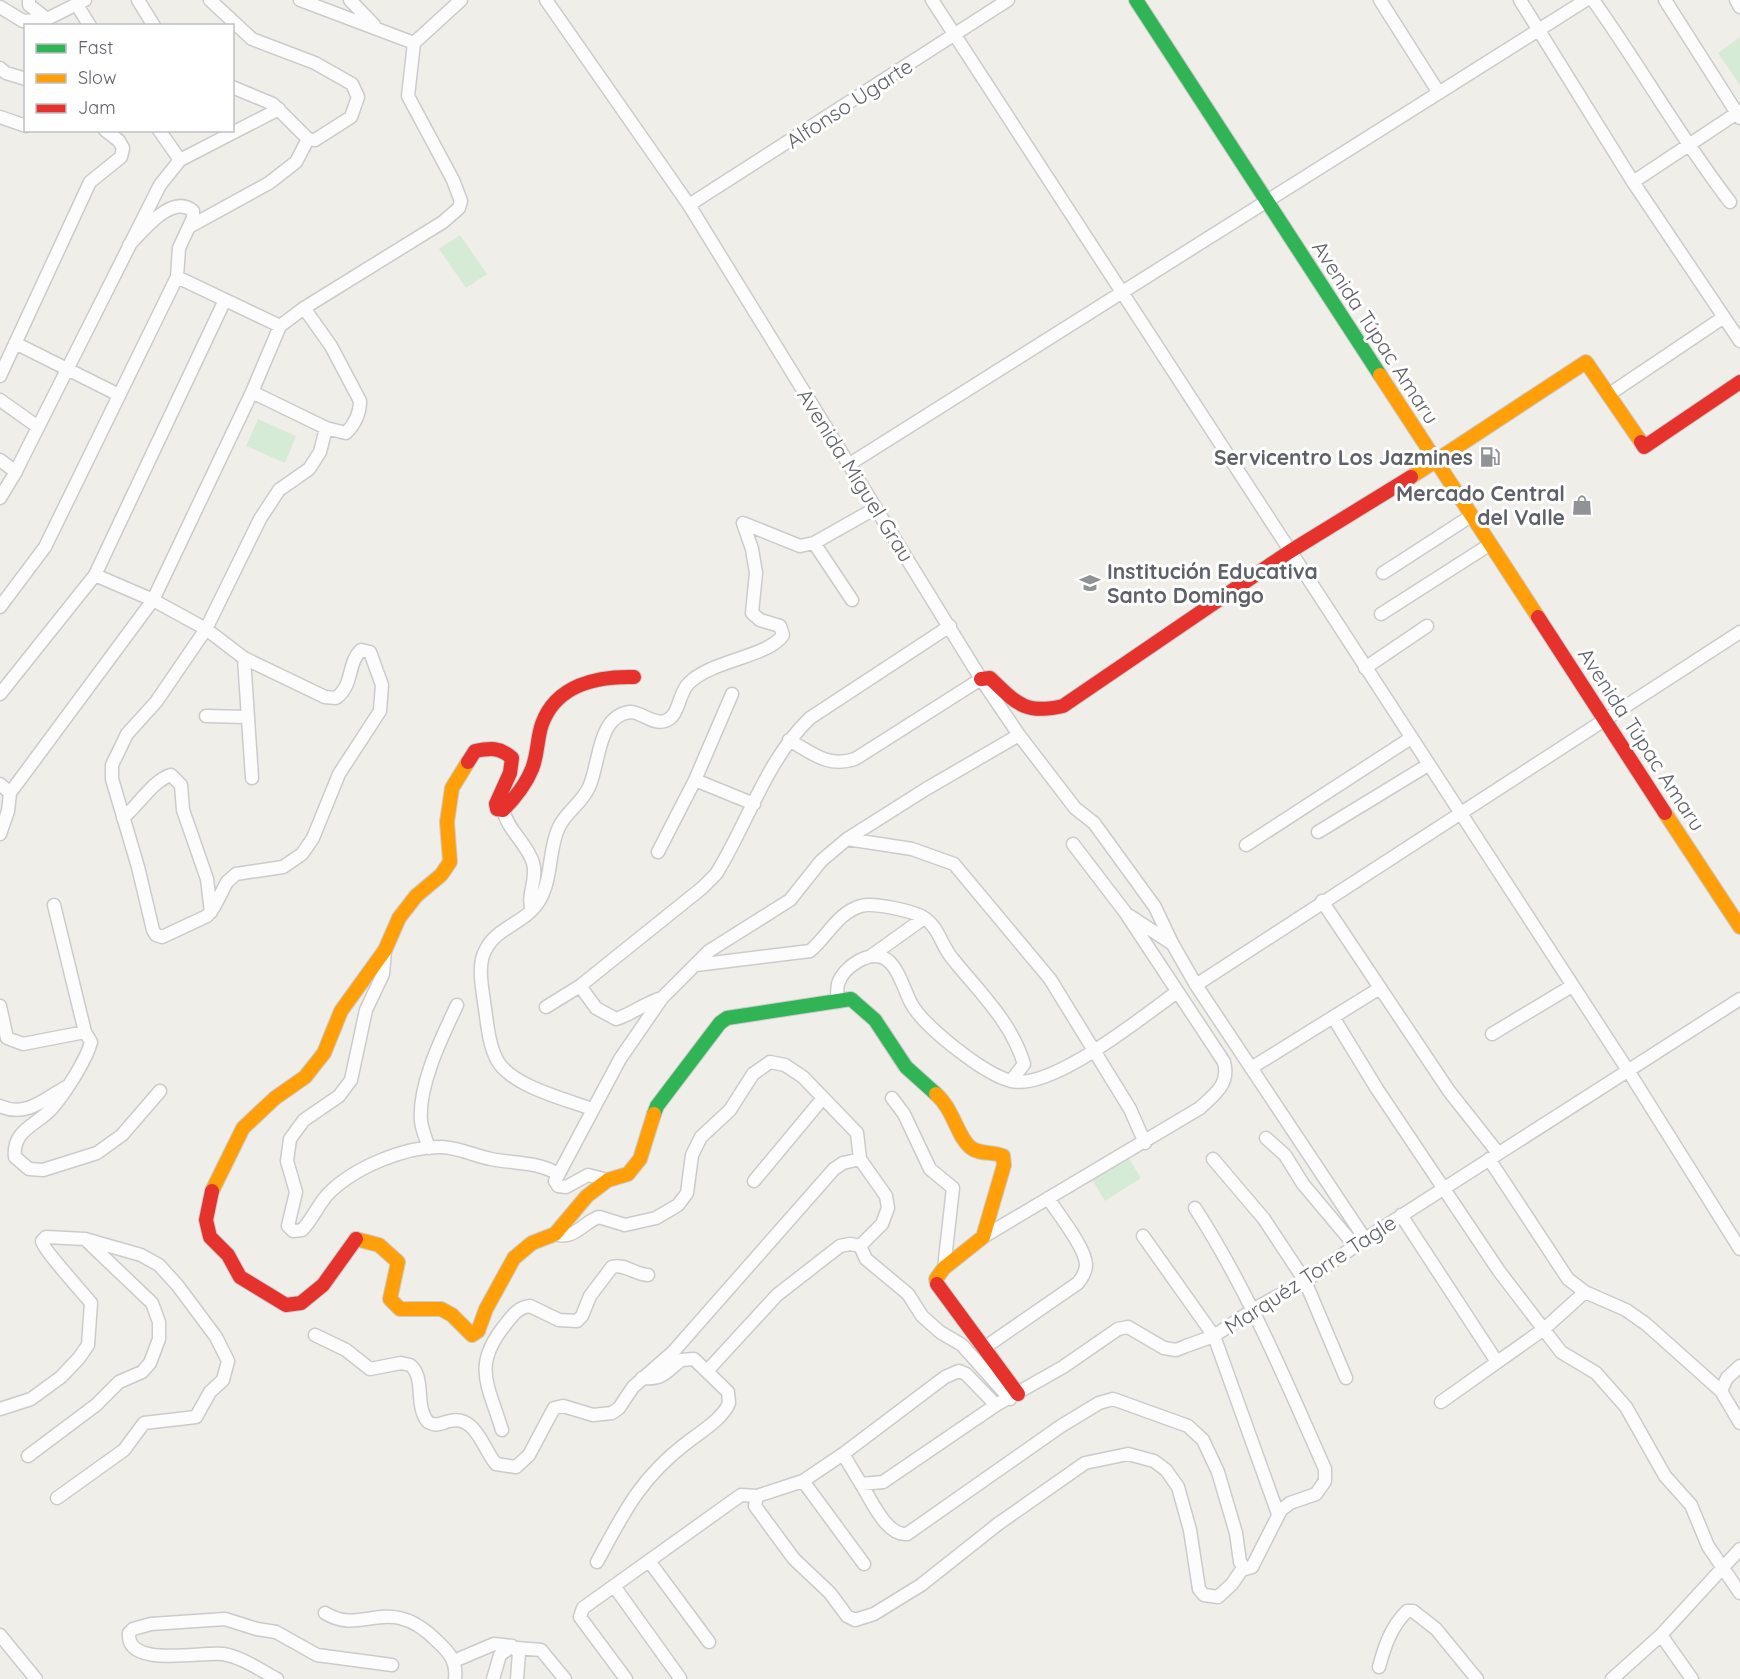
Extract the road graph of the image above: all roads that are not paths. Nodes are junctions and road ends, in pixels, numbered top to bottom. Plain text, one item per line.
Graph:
1 (29, 0) edge
2 (138, 0) edge
3 (210, 0) edge
4 (300, 0) edge
5 (350, 0) edge
6 (461, 0) edge
7 (546, 0) edge
8 (932, 0) edge
9 (1008, 0) edge
10 (1136, 0) edge
11 (1380, 0) edge
12 (1520, 0) edge
13 (1586, 0) edge
14 (1593, 0) edge
15 (1665, 0) edge
16 (1736, 0) edge
17 (81, 2) edge
18 (0, 7) edge
19 (1740, 7) edge
20 (48, 19) junction
21 (89, 24) edge
22 (153, 24) edge
23 (377, 28) junction
24 (1541, 30) junction
25 (955, 35) junction
26 (414, 43) junction
27 (0, 68) edge
28 (24, 78) edge
29 (234, 88) edge
30 (1439, 93) junction
31 (279, 109) junction
32 (1739, 114) edge
33 (0, 117) edge
34 (24, 125) edge
35 (108, 132) edge
36 (160, 132) edge
37 (308, 139) junction
38 (1687, 146) junction
39 (180, 160) junction
40 (1633, 182) junction
41 (1266, 200) junction
42 (1730, 202) dead end
43 (689, 205) junction
44 (189, 227) junction
45 (129, 245) junction
46 (177, 277) junction
47 (1120, 292) junction
48 (224, 302) junction
49 (304, 308) junction
50 (1724, 317) junction
51 (280, 326) junction
52 (1740, 341) edge
53 (15, 343) junction
54 (67, 368) junction
55 (0, 376) edge
56 (1740, 382) edge
57 (252, 392) junction
58 (117, 394) junction
59 (1608, 395) junction
60 (0, 400) edge
61 (38, 427) junction
62 (326, 428) junction
63 (0, 460) edge
64 (1436, 462) junction
65 (848, 465) junction
66 (16, 472) junction
67 (0, 498) edge
68 (876, 508) junction
69 (1471, 516) junction
70 (814, 543) junction
71 (1489, 544) junction
72 (1289, 552) junction
73 (1383, 573) dead end
74 (94, 575) junction
75 (153, 600) junction
76 (852, 600) dead end
77 (0, 607) edge
78 (1381, 614) dead end
79 (950, 626) junction
80 (1427, 627) dead end
81 (206, 630) junction
82 (1740, 632) edge
83 (244, 658) junction
84 (1365, 668) junction
85 (634, 677) dead end
86 (981, 680) junction
87 (0, 694) edge
88 (732, 694) dead end
89 (206, 716) dead end
90 (247, 717) junction
91 (1604, 721) junction
92 (1019, 735) junction
93 (1411, 738) junction
94 (789, 740) junction
95 (1428, 765) junction
96 (252, 778) dead end
97 (695, 780) junction
98 (5, 788) edge
99 (754, 804) junction
100 (503, 810) junction
101 (1460, 814) junction
102 (123, 818) junction
103 (1318, 832) dead end
104 (0, 834) edge
105 (847, 839) junction
106 (1073, 844) dead end
107 (1246, 845) dead end
108 (658, 852) dead end
109 (1323, 901) junction
110 (54, 905) dead end
111 (532, 910) junction
112 (211, 912) junction
113 (1125, 912) junction
114 (924, 918) junction
115 (1740, 927) edge
116 (1172, 944) junction
117 (385, 950) junction
118 (871, 956) junction
119 (695, 965) junction
120 (1196, 985) junction
121 (580, 986) junction
122 (1572, 986) junction
123 (1380, 988) junction
124 (1177, 992) junction
125 (662, 998) junction
126 (1740, 999) edge
127 (837, 1002) junction
128 (457, 1005) dead end
129 (0, 1006) edge
130 (546, 1007) dead end
131 (1333, 1017) junction
132 (85, 1032) junction
133 (1492, 1034) dead end
134 (1095, 1050) junction
135 (1251, 1068) junction
136 (1629, 1072) junction
137 (1011, 1081) junction
138 (67, 1086) junction
139 (160, 1091) dead end
140 (823, 1098) junction
141 (892, 1098) dead end
142 (0, 1106) edge
143 (592, 1109) junction
144 (1266, 1138) dead end
145 (1145, 1143) junction
146 (429, 1148) junction
147 (1494, 1156) junction
148 (860, 1159) junction
149 (1213, 1159) dead end
150 (558, 1174) junction
151 (608, 1180) junction
152 (754, 1181) dead end
153 (1444, 1187) junction
154 (1048, 1198) junction
155 (1195, 1208) dead end
156 (1401, 1215) junction
157 (555, 1234) junction
158 (1143, 1236) dead end
159 (983, 1237) junction
160 (85, 1239) junction
161 (1360, 1242) junction
162 (860, 1246) junction
163 (1740, 1250) edge
164 (944, 1268) junction
165 (648, 1275) dead end
166 (1305, 1281) junction
167 (1585, 1292) junction
168 (1254, 1309) junction
169 (1544, 1329) junction
170 (315, 1335) dead end
171 (472, 1335) junction
172 (1214, 1336) junction
173 (984, 1348) junction
174 (487, 1351) junction
175 (1497, 1362) junction
176 (1740, 1366) edge
177 (708, 1370) junction
178 (642, 1378) junction
179 (1346, 1378) dead end
180 (1721, 1391) junction
181 (1014, 1396) junction
182 (1441, 1402) dead end
183 (996, 1405) junction
184 (0, 1409) edge
185 (1740, 1423) edge
186 (502, 1430) dead end
187 (843, 1454) junction
188 (28, 1456) dead end
189 (803, 1481) junction
190 (867, 1484) junction
191 (757, 1496) junction
192 (57, 1498) dead end
193 (1278, 1514) junction
194 (1740, 1549) edge
195 (649, 1561) junction
196 (597, 1562) dead end
197 (864, 1564) dead end
198 (1243, 1568) junction
199 (1723, 1569) junction
200 (614, 1586) junction
201 (1740, 1593) edge
202 (325, 1613) dead end
203 (0, 1635) edge
204 (1661, 1635) junction
205 (709, 1642) dead end
206 (514, 1647) junction
207 (454, 1661) junction
208 (393, 1665) dead end
209 (1379, 1666) dead end
210 (680, 1678) edge
211 (36, 1679) edge
212 (277, 1679) edge
213 (455, 1679) edge
214 (493, 1679) edge
215 (517, 1679) edge
216 (565, 1679) edge
217 (626, 1679) edge
218 (1477, 1679) edge
219 (1612, 1679) edge
220 (1692, 1679) edge

1 - 20 street
2 - 22 street
3 - 37 street
4 - 23 street
5 - 23 street
6 - 26 street
7 - 43 street, Avenida Miguel Grau
8 - 25 street
9 - 25 street, Alfonso Ugarte
10 - 41 street, Avenida Túpac Amaru
11 - 30 street
12 - 24 street
13 - 24 street
14 - 38 street
15 - 32 street
16 - 19 street
17 - 20 street
17 - 21 street
18 - 20 street
23 - 26 street
24 - 30 street
24 - 40 street
25 - 43 street, Alfonso Ugarte
25 - 47 street
26 - 49 street
27 - 28 street
29 - 31 street
30 - 41 street
31 - 37 street
31 - 39 street
32 - 38 street
33 - 34 street
35 - 53 street
36 - 39 street
37 - 44 street
38 - 40 street
38 - 42 street
39 - 45 street
40 - 50 street
41 - 47 street
41 - 64 street, Avenida Túpac Amaru
43 - 65 street, Avenida Miguel Grau
44 - 45 street
44 - 46 street
45 - 54 street
46 - 48 street
46 - 58 street
47 - 65 street
47 - 72 street
48 - 51 street
48 - 74 street
49 - 51 street
49 - 62 street
50 - 52 street
50 - 59 street
51 - 57 street
53 - 54 street
53 - 55 street
54 - 58 street
54 - 61 street
56 - 59 street
57 - 62 street
57 - 75 street
58 - 77 street
59 - 64 street
60 - 61 street
61 - 66 street
62 - 81 street
63 - 66 street
64 - 69 street, Avenida Túpac Amaru
64 - 72 street
65 - 68 street, Avenida Miguel Grau
66 - 67 street
68 - 70 street
68 - 79 street, Avenida Miguel Grau
69 - 71 street, Avenida Túpac Amaru
69 - 73 street
70 - 76 street
70 - 111 street
71 - 78 street
71 - 91 street, Avenida Túpac Amaru
72 - 84 street
72 - 86 street
74 - 75 street
74 - 87 street
75 - 81 street
75 - 98 street
79 - 86 street, Avenida Miguel Grau
79 - 94 street
80 - 84 street
81 - 83 street
81 - 102 street
82 - 91 street
83 - 90 street
83 - 112 street
84 - 93 street
85 - 100 street
86 - 92 street, Avenida Miguel Grau
86 - 94 street
88 - 97 street
89 - 90 street
90 - 96 street
91 - 101 street
91 - 115 street, Avenida Túpac Amaru
92 - 105 street
92 - 116 street, Avenida Miguel Grau
93 - 95 street
93 - 107 street
94 - 99 street
95 - 101 street
95 - 103 street
97 - 99 street
97 - 108 street
98 - 104 street
99 - 121 street
100 - 111 street
100 - 117 street
101 - 109 street
101 - 122 street
102 - 112 street
102 - 112 street
105 - 119 street
105 - 134 street
106 - 113 street
109 - 120 street
109 - 123 street
110 - 132 street
111 - 143 street
113 - 116 street
113 - 124 street
114 - 118 street
114 - 119 street
114 - 137 street
116 - 120 street, Avenida Miguel Grau
117 - 146 street
117 - 171 street
118 - 127 street
118 - 137 street
119 - 125 street
120 - 135 street, Avenida Miguel Grau
121 - 125 street
121 - 130 street
122 - 133 street
122 - 136 street
123 - 131 street
123 - 147 street
124 - 134 street
124 - 145 street
125 - 143 street
126 - 136 street, Marquéz Torre Tagle
127 - 151 street
127 - 159 street
128 - 146 street
129 - 132 street
131 - 135 street
131 - 153 street
132 - 138 street
134 - 137 street
134 - 145 street
135 - 161 street, Avenida Miguel Grau
136 - 147 street, Marquéz Torre Tagle
136 - 163 street
138 - 139 street
138 - 142 street
140 - 148 street
140 - 152 street
140 - 157 street
141 - 164 street
143 - 150 street
144 - 161 street
145 - 154 street
146 - 150 street
147 - 153 street, Marquéz Torre Tagle
147 - 167 street
148 - 162 street
148 - 178 street
149 - 166 street
150 - 151 street
151 - 157 street
153 - 156 street, Marquéz Torre Tagle
153 - 169 street
154 - 159 street
154 - 173 street
155 - 168 street
156 - 161 street, Marquéz Torre Tagle
156 - 175 street
157 - 171 street
158 - 172 street
159 - 164 street
160 - 184 street
160 - 188 street
160 - 192 street
161 - 166 street, Marquéz Torre Tagle
162 - 177 street
162 - 181 street
164 - 173 street
165 - 174 street
166 - 168 street, Marquéz Torre Tagle
166 - 179 street
167 - 169 street
167 - 180 street
168 - 172 street, Marquéz Torre Tagle
168 - 193 street
169 - 175 street
169 - 199 street
170 - 178 street
171 - 174 street
172 - 181 street, Marquéz Torre Tagle
172 - 193 street
173 - 181 street
174 - 186 street
175 - 182 street
176 - 180 street
177 - 178 street
177 - 196 street
180 - 185 street
181 - 183 street, Marquéz Torre Tagle
183 - 187 street
183 - 190 street, Marquéz Torre Tagle
187 - 189 street
187 - 190 street
189 - 191 street
189 - 197 street
190 - 198 street
191 - 195 street
191 - 198 street
193 - 198 street
194 - 199 street
195 - 200 street
195 - 205 street
199 - 201 street
199 - 204 street
200 - 210 street
200 - 217 street
202 - 207 street
203 - 211 street
204 - 219 street
204 - 220 street
206 - 207 street
206 - 214 street
206 - 215 street
206 - 216 street
207 - 213 street
208 - 212 street
209 - 218 street

